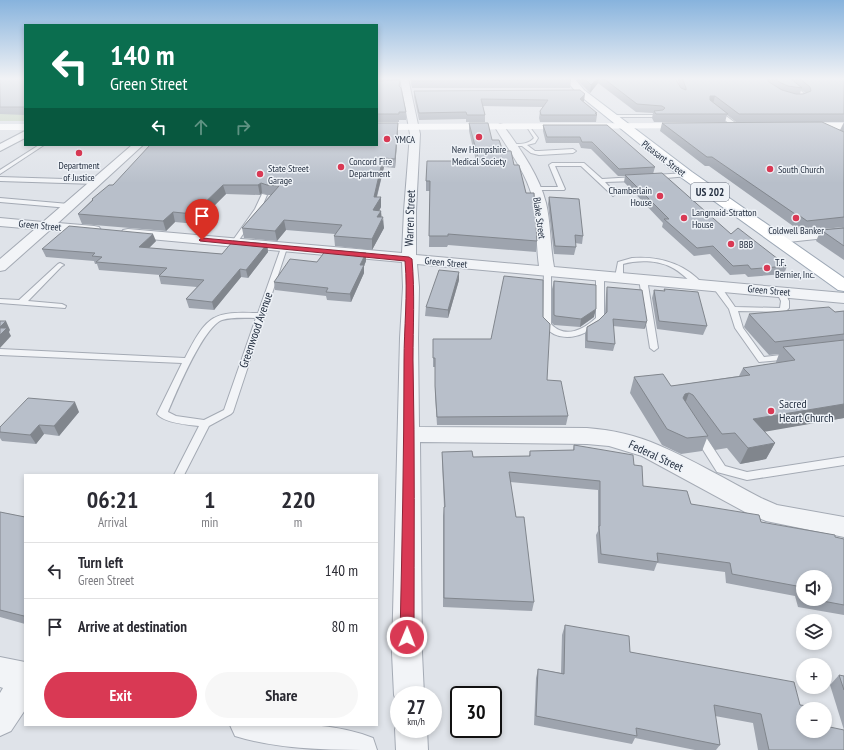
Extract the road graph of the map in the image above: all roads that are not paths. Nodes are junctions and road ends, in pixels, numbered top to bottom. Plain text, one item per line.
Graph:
1 (411, 113) edge
2 (606, 113) edge
3 (720, 113) edge
4 (611, 116) junction
5 (660, 116) edge
6 (0, 126) edge
7 (624, 126) junction
8 (704, 126) edge
9 (720, 126) edge
10 (736, 126) junction
11 (751, 126) edge
12 (789, 126) edge
13 (24, 127) edge
14 (378, 127) edge
15 (413, 127) junction
16 (500, 127) junction
17 (529, 127) junction
18 (841, 131) edge
19 (24, 135) edge
20 (517, 145) junction
21 (40, 146) edge
22 (137, 146) edge
23 (0, 148) edge
24 (573, 151) dead end
25 (0, 172) edge
26 (687, 175) junction
27 (640, 178) edge
28 (648, 178) edge
29 (0, 179) edge
30 (601, 181) junction
31 (96, 182) junction
32 (535, 189) junction
33 (613, 194) dead end
34 (264, 195) edge
35 (0, 200) edge
36 (69, 206) junction
37 (0, 222) edge
38 (47, 226) junction
39 (844, 232) edge
40 (779, 239) junction
41 (234, 243) junction
42 (284, 248) junction
43 (409, 259) junction
44 (60, 265) dead end
45 (0, 266) edge
46 (547, 271) junction
47 (600, 275) junction
48 (619, 277) junction
49 (644, 279) junction
50 (699, 284) junction
51 (716, 286) junction
52 (844, 286) edge
53 (783, 298) junction
54 (844, 298) edge
55 (0, 301) edge
56 (21, 303) junction
57 (62, 306) dead end
58 (733, 309) junction
59 (261, 315) junction
60 (654, 348) dead end
61 (0, 352) edge
62 (799, 356) edge
63 (188, 361) junction
64 (205, 424) junction
65 (691, 425) edge
66 (409, 434) junction
67 (844, 461) edge
68 (180, 474) edge
69 (844, 527) edge
70 (0, 672) edge
71 (24, 677) edge
72 (24, 684) edge
73 (409, 686) edge
74 (0, 720) edge
75 (251, 726) edge
76 (411, 738) edge
77 (361, 750) edge
78 (412, 750) edge

1 - 15 street, Warren Street
2 - 4 main road, Pleasant Street / US 202
3 - 10 lane
4 - 5 lane
4 - 7 main road, Pleasant Street / US 202
6 - 13 main road
7 - 8 main road
7 - 17 main road
7 - 26 main road, Pleasant Street / US 202
9 - 10 main road
10 - 11 main road
12 - 18 main road
14 - 15 main road
15 - 16 main road
15 - 43 street, Warren Street
16 - 17 main road
16 - 20 street, Blake Street
17 - 20 lane
19 - 23 street
20 - 24 lane
20 - 32 street, Blake Street
21 - 25 lane
22 - 31 street
26 - 28 lane
26 - 40 main road, Pleasant Street / US 202
27 - 30 lane
29 - 31 lane
30 - 32 lane
30 - 33 lane
31 - 36 street
32 - 46 street, Blake Street
34 - 41 lane
35 - 36 lane
36 - 38 street
37 - 38 street, Green Street
38 - 41 street, Green Street
38 - 45 street
39 - 40 street
40 - 52 main road, Pleasant Street / US 202
41 - 42 street, Green Street
42 - 43 street, Green Street
42 - 59 lane, Greenwood Avenue
43 - 46 street, Green Street
43 - 66 street, Warren Street
44 - 56 lane
46 - 47 street, Green Street
46 - 47 lane
47 - 48 street, Green Street
48 - 49 street, Green Street
48 - 50 lane
49 - 50 street, Green Street
49 - 60 lane
50 - 51 street, Green Street
51 - 53 street, Green Street
51 - 58 lane
53 - 54 street, Green Street
53 - 58 lane
55 - 56 lane
56 - 57 lane
58 - 62 lane
59 - 63 lane
59 - 64 lane, Greenwood Avenue
61 - 63 lane
63 - 64 lane
64 - 68 lane
65 - 67 lane
66 - 69 street, Federal Street
66 - 73 street, Warren Street
70 - 71 street
72 - 74 street
75 - 77 street
76 - 78 street

